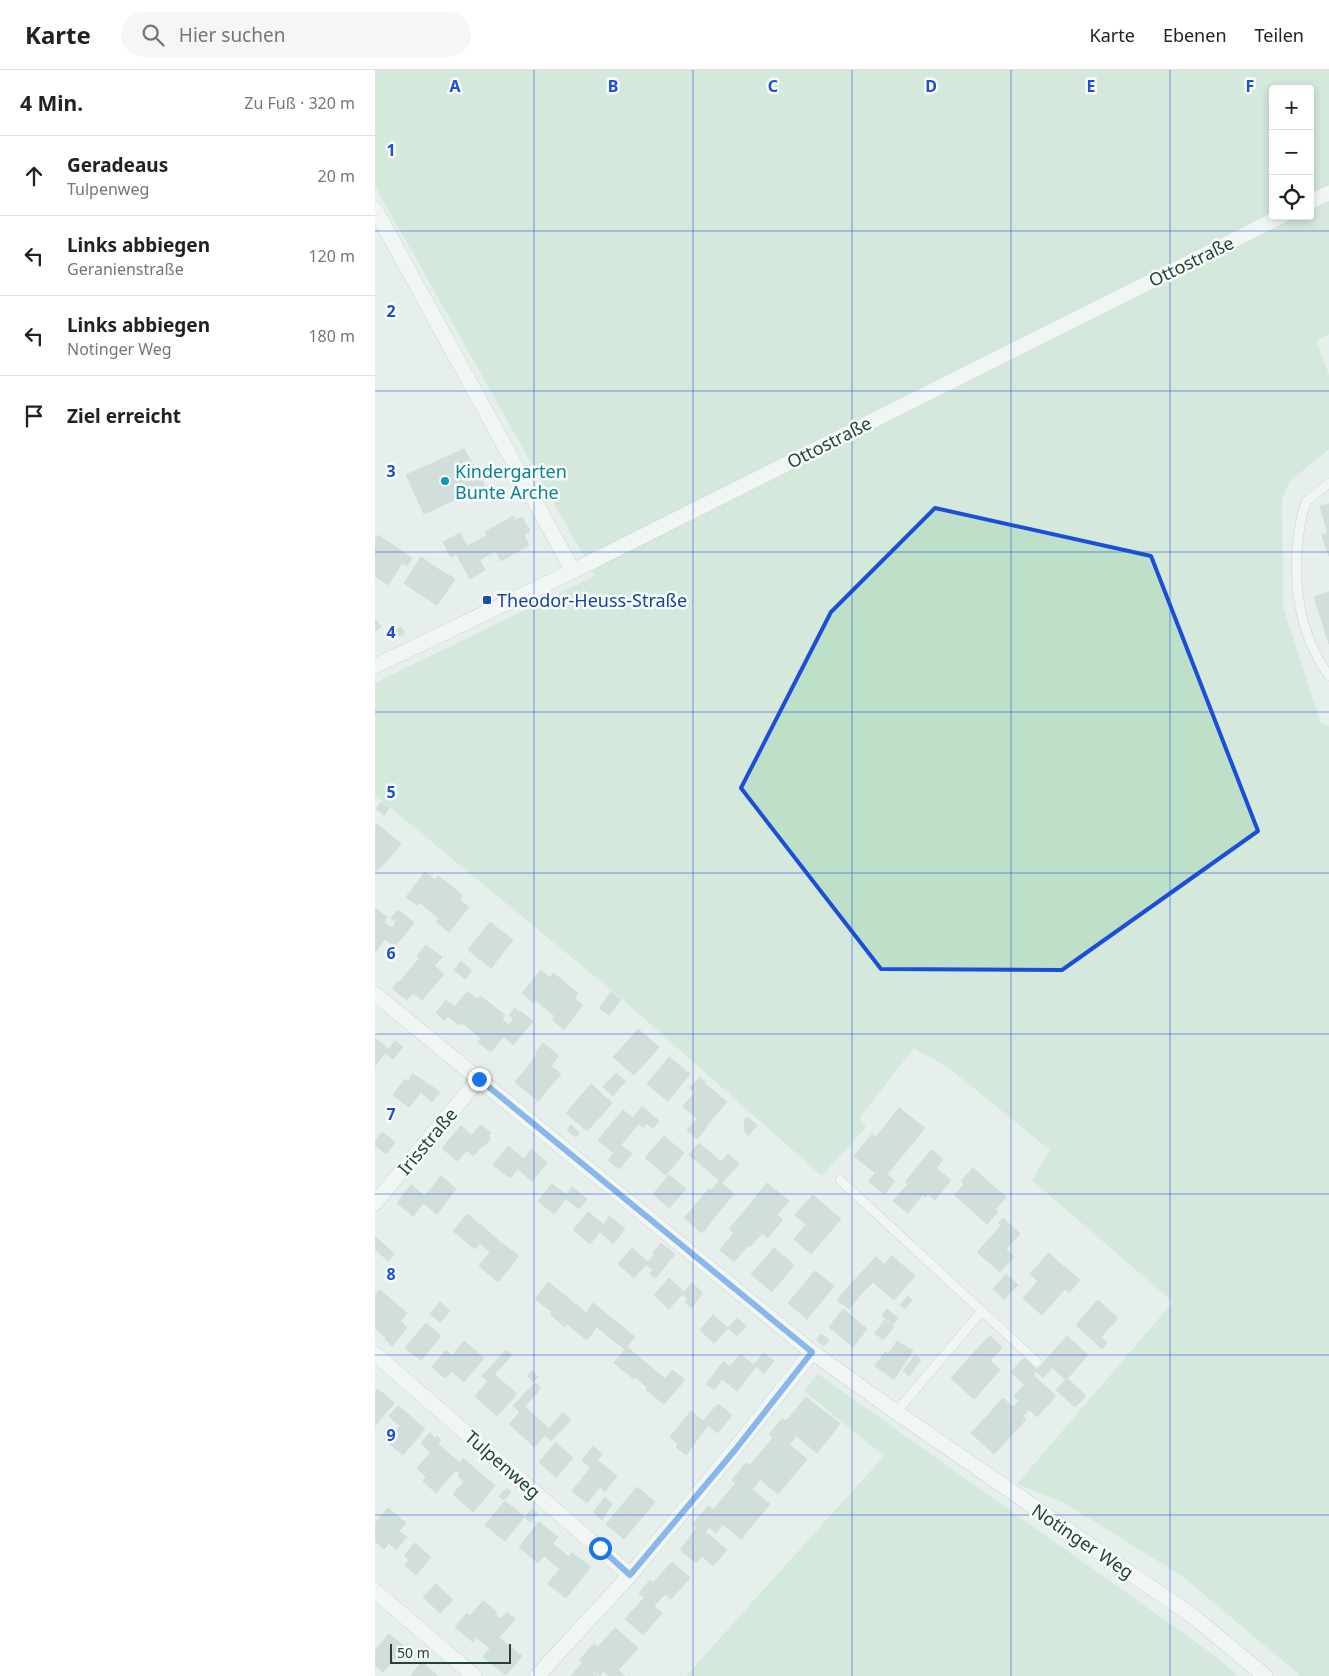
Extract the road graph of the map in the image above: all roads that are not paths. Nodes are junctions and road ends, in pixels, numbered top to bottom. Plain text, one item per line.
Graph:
1 (1329, 193) edge
2 (1314, 200) edge
3 (375, 209) edge
4 (1274, 220) edge
5 (1329, 483) edge
6 (573, 571) junction
7 (375, 666) edge
8 (1329, 676) edge
9 (375, 994) edge
10 (479, 1079) junction
11 (840, 1180) dead end
12 (375, 1203) edge
13 (985, 1314) junction
14 (812, 1352) junction
15 (375, 1354) edge
16 (1037, 1362) dead end
17 (896, 1412) junction
18 (630, 1575) junction
19 (375, 1590) edge
20 (474, 1676) edge
21 (537, 1676) edge
22 (1265, 1676) edge

1 - 2 street
3 - 6 street
4 - 6 street, Ottostraße
5 - 8 lane
6 - 7 street, Ottostraße
9 - 10 street, Notinger Weg
10 - 12 street, Irisstraße
10 - 14 street, Notinger Weg
11 - 13 lane
13 - 16 lane
13 - 17 lane
14 - 17 street, Notinger Weg
14 - 18 street
15 - 18 street, Tulpenweg
17 - 22 street, Notinger Weg
18 - 21 street
19 - 20 street

